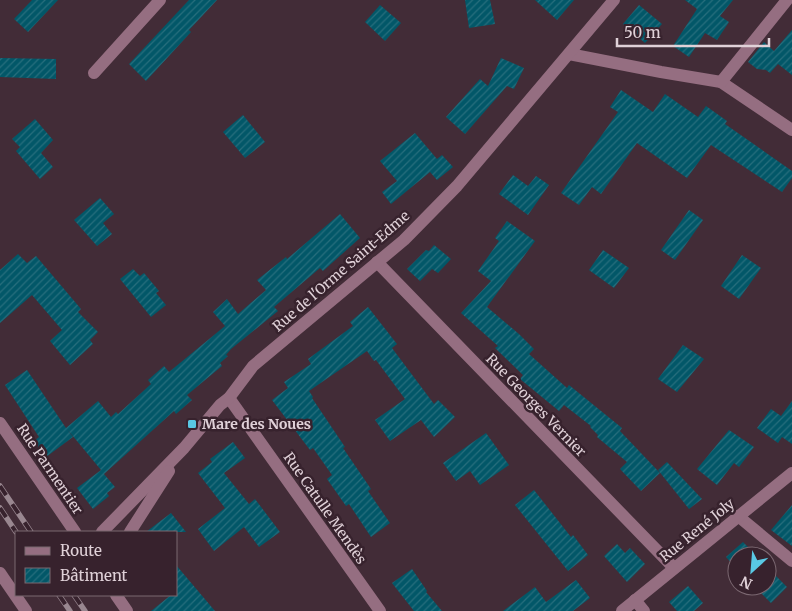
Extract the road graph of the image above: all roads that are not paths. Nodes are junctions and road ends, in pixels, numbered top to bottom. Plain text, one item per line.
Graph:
1 (160, 0) edge
2 (614, 0) edge
3 (787, 0) edge
4 (570, 54) junction
5 (94, 73) dead end
6 (721, 82) junction
7 (792, 130) edge
8 (377, 262) junction
9 (229, 398) junction
10 (0, 423) edge
11 (184, 448) junction
12 (792, 473) edge
13 (738, 516) junction
14 (74, 531) edge
15 (103, 531) edge
16 (131, 531) edge
17 (792, 561) edge
18 (674, 568) junction
19 (0, 573) edge
20 (15, 595) edge
21 (16, 596) edge
22 (117, 596) edge
23 (635, 600) junction
24 (26, 611) edge
25 (127, 611) edge
26 (380, 611) edge
27 (622, 611) edge
28 (644, 611) edge

1 - 5 street
2 - 4 street, Rue de l'Orme Saint-Edme
3 - 6 street
4 - 6 street
4 - 8 street, Rue de l'Orme Saint-Edme
6 - 7 street
8 - 9 street, Rue de l'Orme Saint-Edme
8 - 18 street, Rue Georges Vernier
9 - 11 street, Rue de l'Orme Saint-Edme
9 - 26 street, Rue Catulle Mendès
10 - 14 street, Rue Parmentier
11 - 15 street, Rue de l'Orme Saint-Edme
11 - 16 street, Rue de l'Orme Saint-Edme
12 - 13 street, Rue René Joly
13 - 17 street
13 - 18 street, Rue René Joly
18 - 23 street, Rue René Joly
19 - 20 street
21 - 24 street
22 - 25 street
23 - 27 street, Rue René Joly
23 - 28 street

